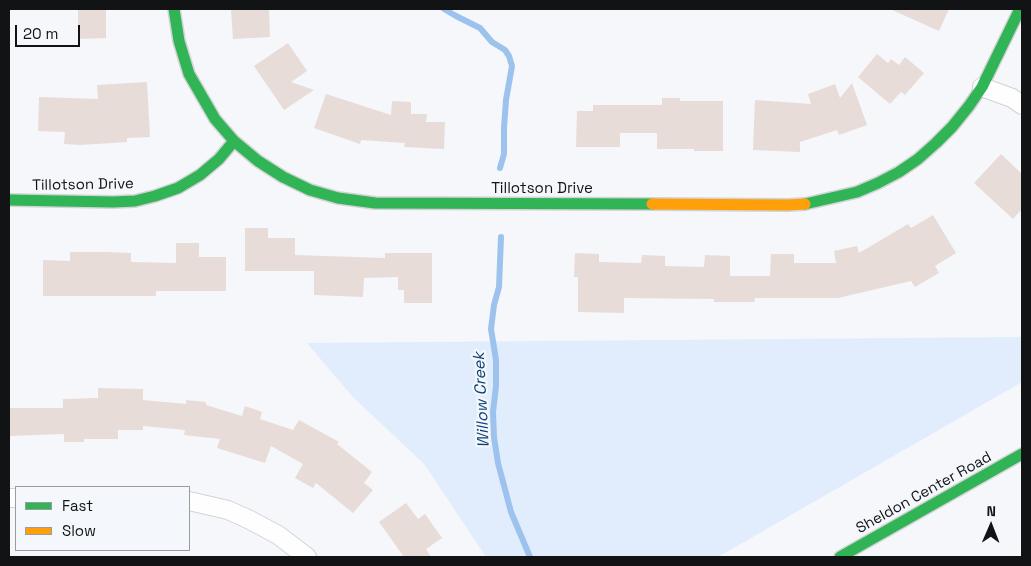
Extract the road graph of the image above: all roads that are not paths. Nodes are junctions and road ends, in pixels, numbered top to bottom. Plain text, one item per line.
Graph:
1 (174, 9) edge
2 (1020, 9) edge
3 (982, 87) junction
4 (1022, 105) edge
5 (234, 141) junction
6 (9, 200) edge
7 (1022, 454) edge
8 (190, 501) edge
9 (307, 557) edge
10 (840, 557) edge

1 - 5 street
2 - 3 street, Tillotson Drive
3 - 4 street
3 - 5 street, Tillotson Drive
5 - 6 street, Tillotson Drive
7 - 10 street, Sheldon Center Road
8 - 9 street

